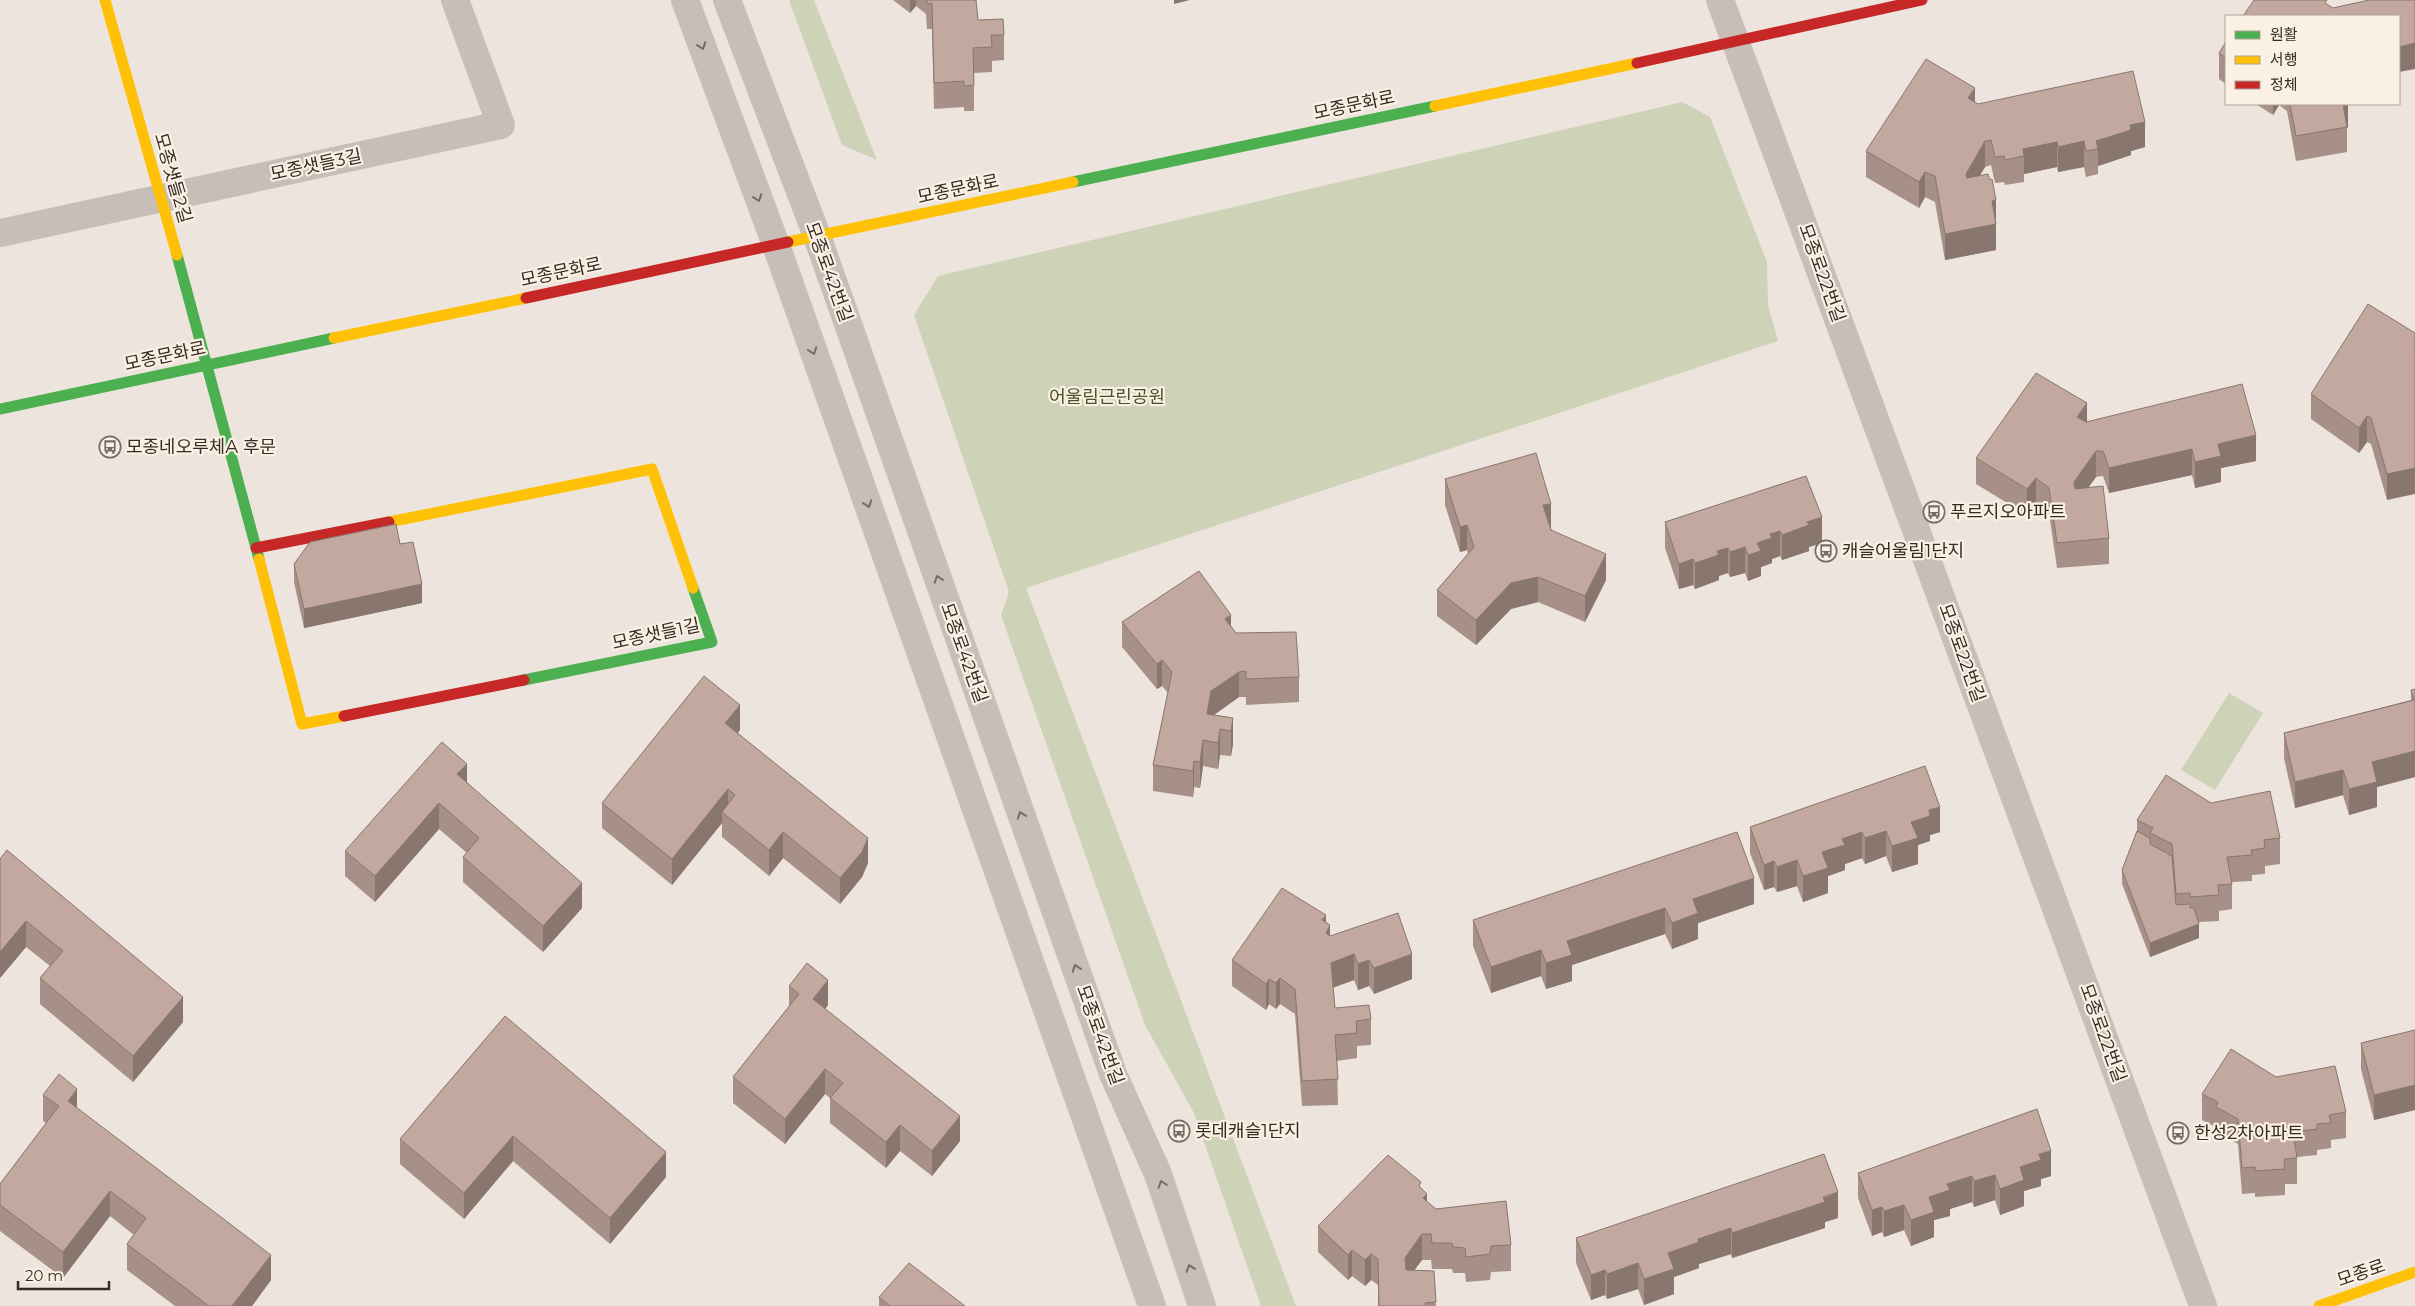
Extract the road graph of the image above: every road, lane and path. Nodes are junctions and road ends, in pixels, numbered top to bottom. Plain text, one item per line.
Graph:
1 (106, 0) edge
2 (455, 0) edge
3 (685, 0) edge
4 (726, 0) edge
5 (1720, 0) edge
6 (1922, 0) edge
7 (1736, 42) junction
8 (161, 199) junction
9 (0, 234) edge
10 (817, 236) junction
11 (776, 245) junction
12 (208, 365) junction
13 (0, 409) edge
14 (256, 548) junction
15 (2415, 1272) edge
16 (1152, 1306) edge
17 (1202, 1306) edge
18 (2203, 1306) edge
19 (2319, 1306) edge

1 - 8 street, 모종샛들2길
2 - 8 street, 모종샛들3길
3 -> 11 street
4 - 10 street, 모종로42번길
5 - 7 street, 모종로22번길
6 - 7 street, 모종문화로
7 - 10 street, 모종문화로
7 - 18 street, 모종로22번길
8 - 9 street, 모종샛들3길
8 - 12 street, 모종샛들2길
10 - 11 street, 모종문화로
17 -> 10 street, 모종로42번길
11 - 12 street, 모종문화로
11 -> 16 street
12 - 13 street, 모종문화로
12 - 14 street, 모종샛들1길
14 - 14 street, 모종샛들1길
15 - 19 street, 모종로

